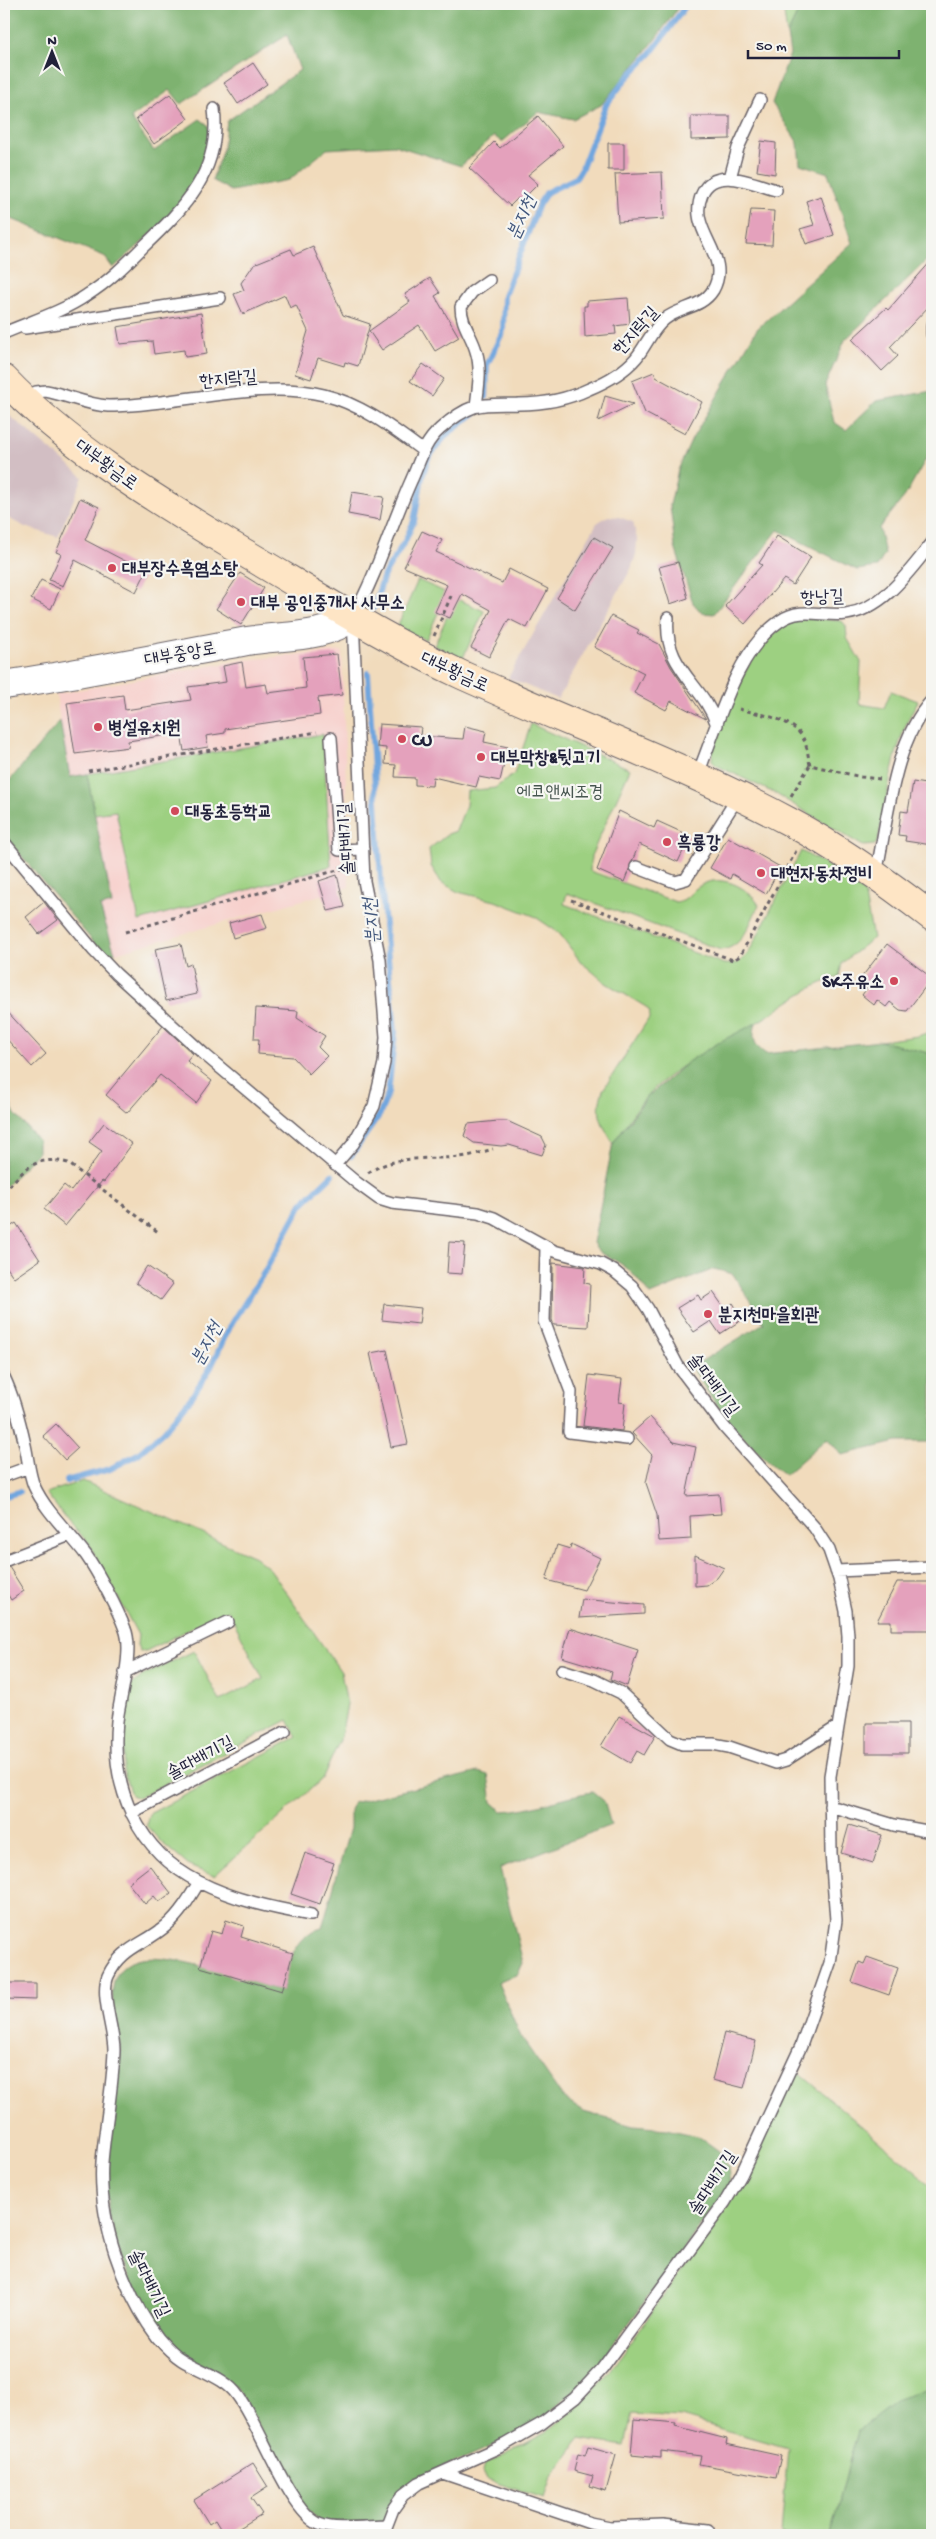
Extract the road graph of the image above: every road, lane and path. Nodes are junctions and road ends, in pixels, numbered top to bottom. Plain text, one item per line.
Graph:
1 (760, 100) dead end
2 (214, 109) dead end
3 (730, 178) junction
4 (776, 190) dead end
5 (489, 280) dead end
6 (220, 298) dead end
7 (932, 326) edge
8 (5, 332) edge
9 (932, 334) edge
10 (4, 379) edge
11 (25, 400) junction
12 (476, 406) junction
13 (422, 450) junction
14 (932, 543) edge
15 (451, 596) dead end
16 (353, 617) junction
17 (668, 618) dead end
18 (433, 637) dead end
19 (4, 685) edge
20 (932, 700) edge
21 (725, 706) junction
22 (717, 725) junction
23 (331, 738) joint
24 (810, 764) junction
25 (88, 771) dead end
26 (697, 776) junction
27 (896, 780) junction
28 (738, 797) junction
29 (779, 816) junction
30 (4, 842) edge
31 (799, 844) dead end
32 (339, 850) junction
33 (363, 850) junction
34 (636, 867) dead end
35 (876, 876) junction
36 (571, 900) dead end
37 (932, 917) edge
38 (125, 932) dead end
39 (494, 1149) dead end
40 (334, 1165) junction
41 (357, 1184) junction
42 (4, 1192) edge
43 (158, 1232) dead end
44 (546, 1248) junction
45 (4, 1377) edge
46 (627, 1439) dead end
47 (30, 1467) junction
48 (4, 1476) edge
49 (70, 1535) junction
50 (4, 1561) edge
51 (932, 1566) edge
52 (836, 1571) junction
53 (228, 1622) dead end
54 (562, 1670) dead end
55 (125, 1672) junction
56 (837, 1728) junction
57 (285, 1732) dead end
58 (830, 1806) junction
59 (131, 1813) junction
60 (932, 1832) edge
61 (199, 1882) junction
62 (311, 1915) dead end
63 (443, 2473) junction
64 (708, 2530) dead end
65 (384, 2531) edge

1 - 3 lane
2 - 8 lane
3 - 4 lane
3 - 12 lane, 한지락길
5 - 12 lane
6 - 8 lane
7 - 9 lane
10 - 11 main road, 대부황금로
11 - 13 lane, 한지락길
11 - 16 main road, 대부황금로
12 - 13 lane, 한지락길
13 - 16 lane, 한지락길
14 - 21 lane, 항낭길
15 - 18 path
16 - 19 street, 대부중앙로
16 - 26 main road, 대부황금로
16 - 33 lane, 솔따배기길
17 - 22 lane
20 - 27 lane
21 - 22 lane, 항낭길
21 - 24 path
22 - 26 lane, 항낭길
23 - 25 path
23 - 32 lane
24 - 27 path
24 - 29 path
26 - 28 main road, 대부황금로
27 - 35 lane
28 - 29 main road, 대부황금로
28 - 34 lane
29 - 35 main road, 대부황금로
30 - 40 lane, 솔따배기길
31 - 36 path
32 - 33 lane
32 - 38 path
33 - 40 lane, 솔따배기길
35 - 37 main road, 대부황금로
39 - 41 path
40 - 41 lane, 솔따배기길
41 - 44 lane, 솔따배기길
42 - 43 path
44 - 46 lane
44 - 52 lane, 솔따배기길
45 - 47 lane
47 - 48 lane
47 - 49 lane
49 - 50 lane
49 - 55 lane
51 - 52 lane
52 - 56 lane, 솔따배기길
53 - 55 lane
54 - 56 lane
55 - 59 lane
56 - 58 lane, 솔따배기길
57 - 59 lane, 솔따배기길
58 - 60 lane
58 - 63 lane, 솔따배기길
59 - 61 lane
61 - 62 lane
61 - 65 lane, 솔따배기길
63 - 64 lane
63 - 65 lane, 솔따배기길

